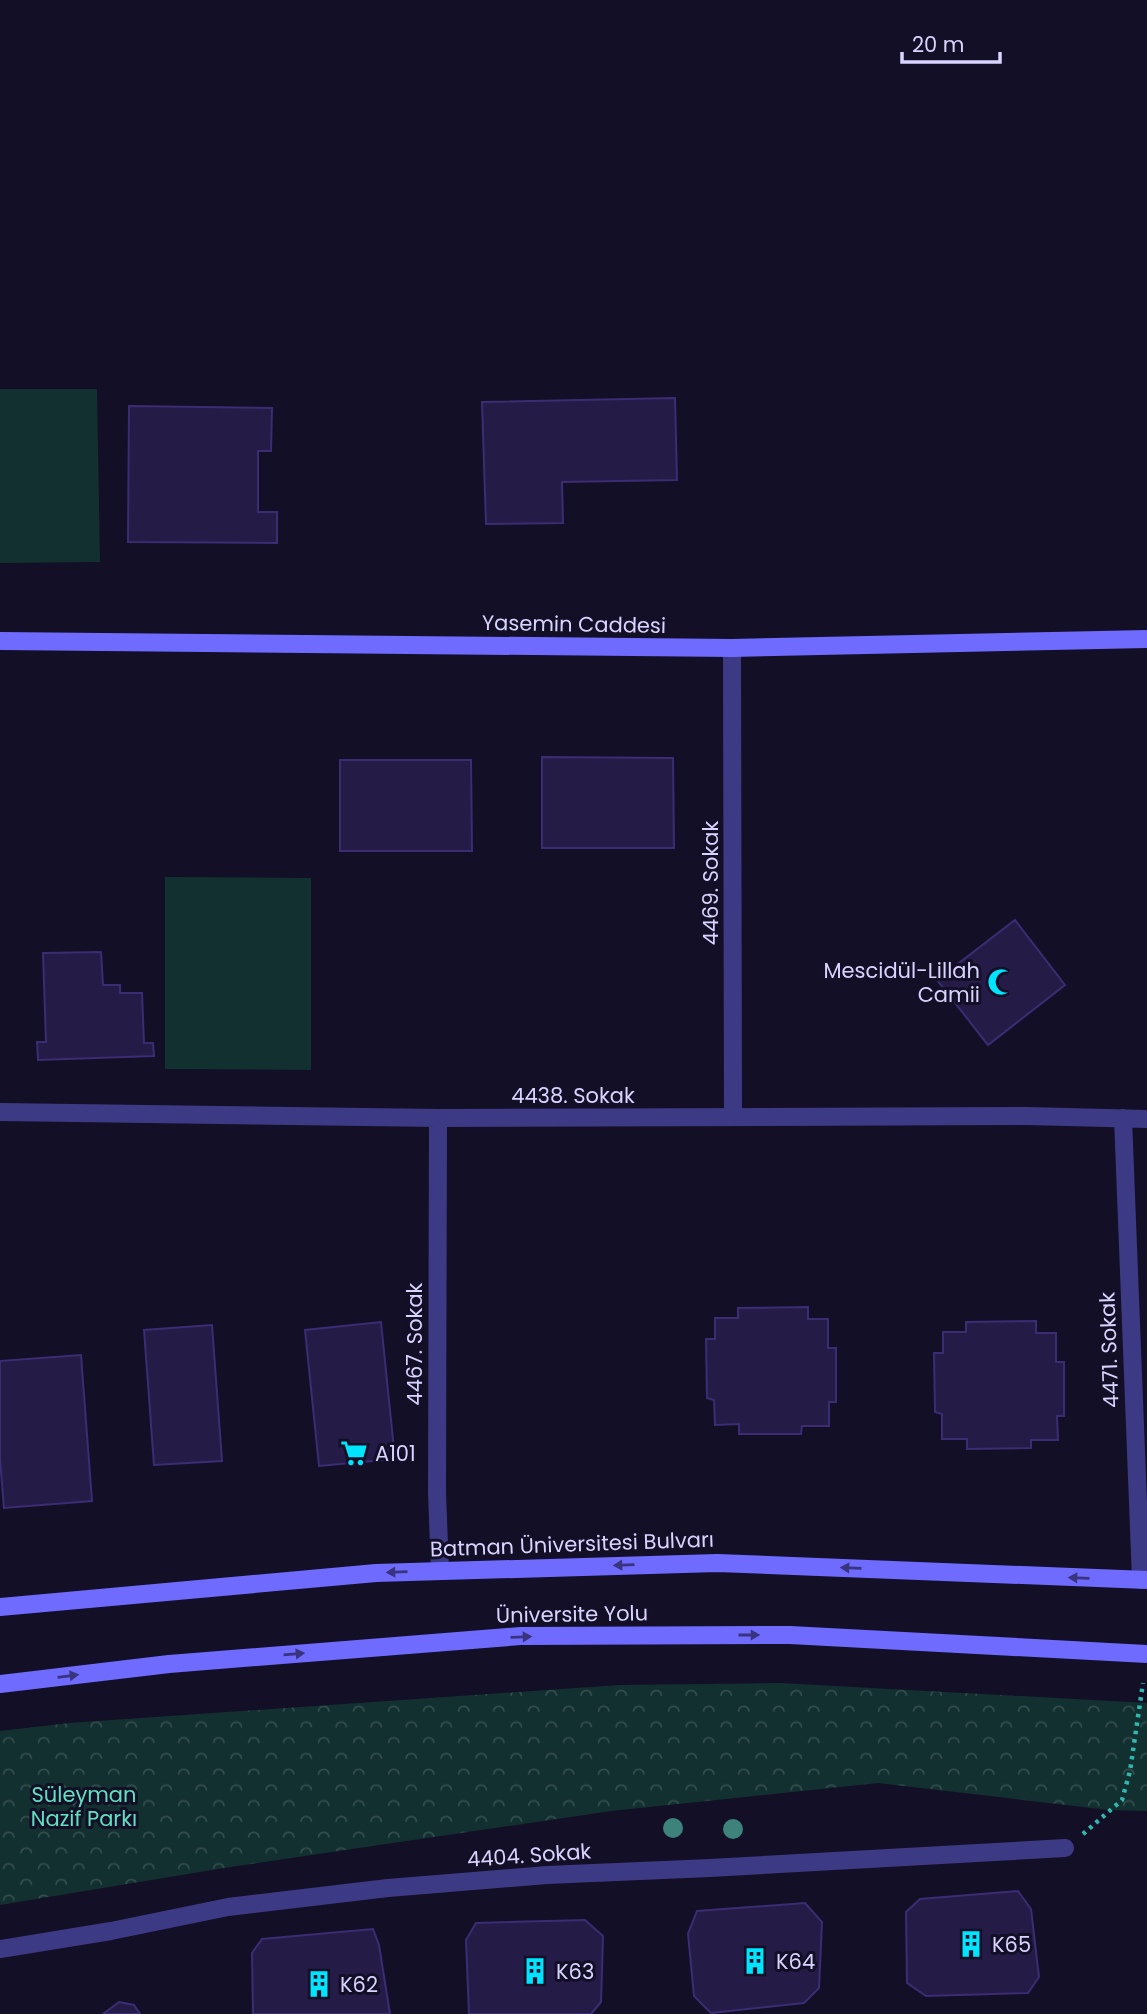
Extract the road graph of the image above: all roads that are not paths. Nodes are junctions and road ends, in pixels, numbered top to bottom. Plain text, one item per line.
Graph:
1 (1147, 639) edge
2 (0, 641) edge
3 (732, 648) junction
4 (0, 1112) edge
5 (733, 1117) junction
6 (438, 1118) junction
7 (1123, 1118) junction
8 (1147, 1119) edge
9 (440, 1571) junction
10 (1144, 1580) edge
11 (0, 1607) edge
12 (1147, 1654) edge
13 (0, 1684) edge
14 (1065, 1848) road end
15 (0, 1949) edge

1 - 3 main road, Yasemin Caddesi
2 - 3 main road, Yasemin Caddesi
3 - 5 street, 4469. Sokak
4 - 6 street, 4438. Sokak
5 - 6 street, 4438. Sokak
5 - 7 street, 4438. Sokak
6 - 9 street, 4467. Sokak
7 - 8 street, 4438. Sokak
7 - 10 street, 4471. Sokak
10 -> 9 main road, Batman Üniversitesi Bulvarı
9 -> 11 main road, Batman Üniversitesi Bulvarı
13 -> 12 main road, Üniversite Yolu
14 - 15 street, 4404. Sokak

